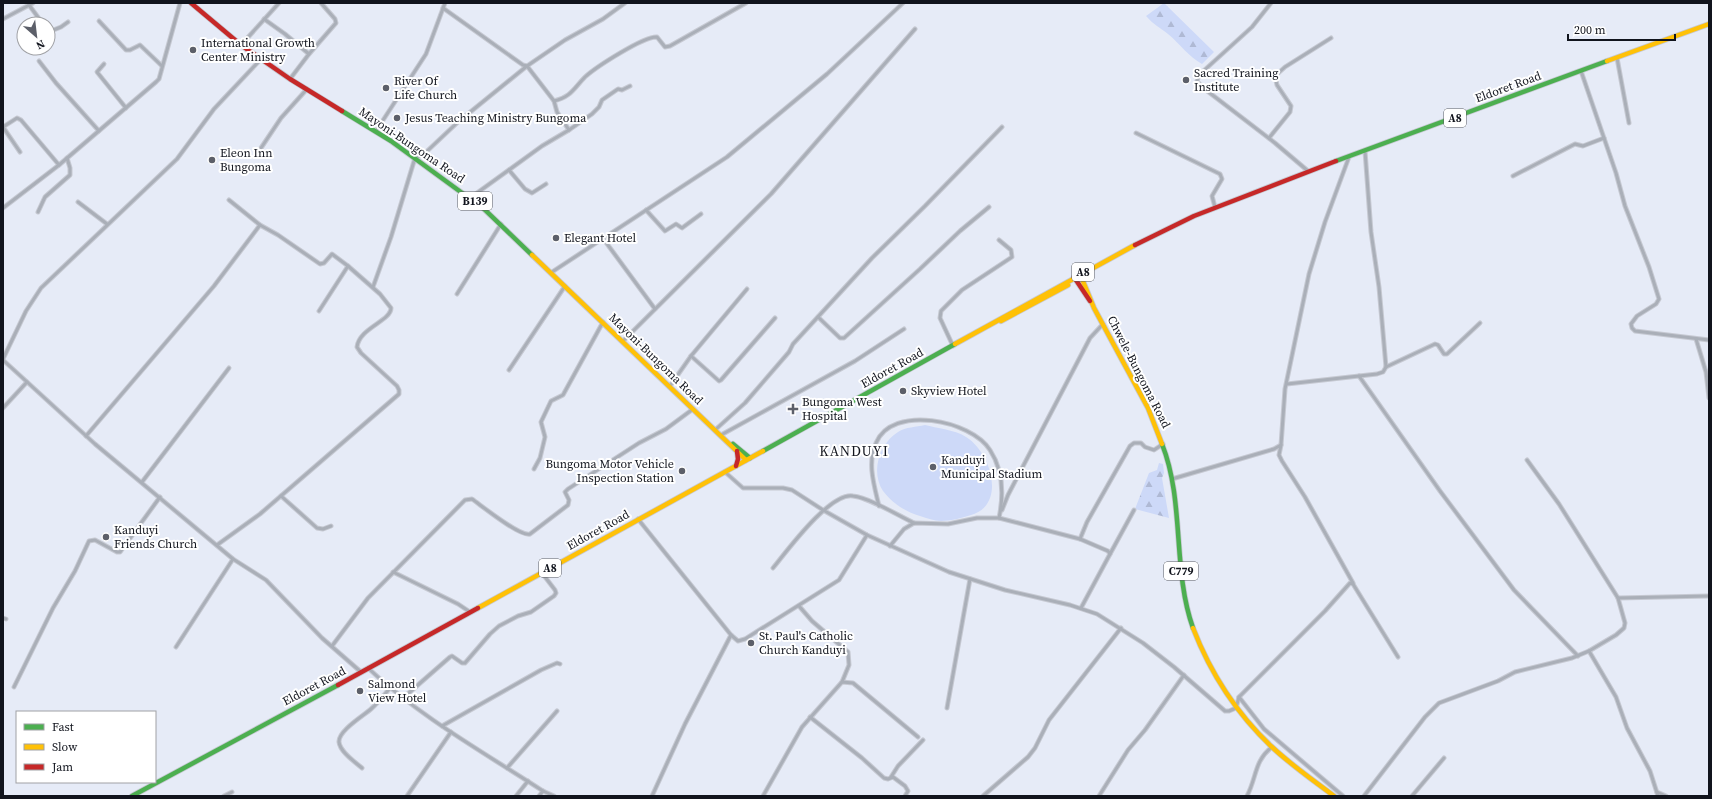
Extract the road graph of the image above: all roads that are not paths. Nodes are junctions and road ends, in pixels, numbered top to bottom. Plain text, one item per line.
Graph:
1 (33, 3) edge
2 (180, 3) edge
3 (191, 3) edge
4 (279, 3) edge
5 (321, 3) edge
6 (445, 3) edge
7 (625, 3) edge
8 (746, 3) edge
9 (903, 3) edge
10 (1271, 3) edge
11 (28, 5) junction
12 (444, 8) junction
13 (37, 16) edge
14 (3, 19) edge
15 (264, 20) junction
16 (100, 21) dead end
17 (68, 22) dead end
18 (1709, 24) edge
19 (56, 29) edge
20 (915, 29) dead end
21 (1331, 38) dead end
22 (241, 45) junction
23 (309, 54) junction
24 (261, 58) junction
25 (1617, 58) junction
26 (39, 61) dead end
27 (104, 64) dead end
28 (162, 66) junction
29 (527, 66) junction
30 (1581, 71) junction
31 (290, 79) junction
32 (630, 86) dead end
33 (307, 89) junction
34 (554, 101) junction
35 (126, 108) junction
36 (1629, 123) dead end
37 (3, 127) edge
38 (1002, 127) dead end
39 (569, 130) junction
40 (99, 131) junction
41 (376, 131) junction
42 (1136, 133) dead end
43 (1269, 138) junction
44 (1604, 138) junction
45 (261, 148) dead end
46 (1365, 151) junction
47 (20, 152) dead end
48 (1349, 156) junction
49 (67, 158) junction
50 (415, 158) junction
51 (59, 165) junction
52 (509, 170) junction
53 (1308, 171) junction
54 (1513, 176) dead end
55 (546, 184) dead end
56 (470, 198) junction
57 (229, 200) dead end
58 (78, 202) dead end
59 (989, 207) dead end
60 (1215, 207) junction
61 (3, 208) edge
62 (646, 210) junction
63 (38, 212) dead end
64 (701, 214) dead end
65 (107, 224) junction
66 (501, 224) junction
67 (260, 225) junction
68 (602, 237) junction
69 (999, 240) dead end
70 (348, 266) junction
71 (552, 272) junction
72 (1080, 276) junction
73 (1075, 278) junction
74 (565, 286) junction
75 (372, 287) junction
76 (747, 289) dead end
77 (457, 294) dead end
78 (1094, 308) junction
79 (655, 309) junction
80 (319, 311) dead end
81 (818, 317) junction
82 (775, 318) dead end
83 (603, 322) junction
84 (1480, 323) dead end
85 (1103, 324) junction
86 (904, 329) dead end
87 (1696, 339) junction
88 (1709, 340) edge
89 (623, 341) junction
90 (953, 346) junction
91 (691, 356) junction
92 (3, 359) edge
93 (1386, 367) junction
94 (229, 368) dead end
95 (509, 370) dead end
96 (1359, 376) junction
97 (27, 382) junction
98 (1287, 384) junction
99 (670, 386) junction
100 (1709, 398) edge
101 (3, 408) edge
102 (693, 408) junction
103 (715, 430) junction
104 (721, 435) junction
105 (86, 436) junction
106 (727, 440) junction
107 (1163, 444) junction
108 (1280, 445) junction
109 (737, 451) junction
110 (748, 459) junction
111 (1527, 460) dead end
112 (736, 466) junction
113 (534, 469) dead end
114 (726, 472) junction
115 (1172, 479) junction
116 (142, 482) junction
117 (160, 496) junction
118 (281, 496) junction
119 (879, 506) junction
120 (823, 510) junction
121 (1134, 510) dead end
122 (999, 518) junction
123 (638, 519) junction
124 (914, 523) junction
125 (331, 526) dead end
126 (867, 535) junction
127 (1080, 538) junction
128 (217, 545) junction
129 (890, 546) junction
130 (1110, 554) junction
131 (233, 559) junction
132 (773, 568) dead end
133 (393, 572) junction
134 (542, 572) junction
135 (970, 579) junction
136 (1353, 584) junction
137 (1709, 596) edge
138 (1618, 598) junction
139 (799, 606) junction
140 (1082, 608) junction
141 (470, 612) junction
142 (1121, 628) junction
143 (731, 635) junction
144 (332, 646) junction
145 (176, 647) dead end
146 (1589, 651) junction
147 (1578, 656) junction
148 (1398, 657) dead end
149 (560, 664) dead end
150 (368, 668) junction
151 (361, 672) junction
152 (1184, 675) junction
153 (842, 682) junction
154 (14, 687) dead end
155 (390, 688) junction
156 (1239, 697) junction
157 (403, 698) junction
158 (947, 708) dead end
159 (1236, 708) junction
160 (557, 711) dead end
161 (810, 717) junction
162 (442, 726) junction
163 (452, 732) junction
164 (918, 737) dead end
165 (923, 740) dead end
166 (1272, 747) junction
167 (1444, 758) dead end
168 (362, 768) dead end
169 (507, 768) junction
170 (891, 777) junction
171 (1325, 779) junction
172 (528, 781) junction
173 (156, 783) edge
174 (156, 783) edge
175 (1320, 785) junction
176 (141, 791) junction
177 (543, 791) junction
178 (232, 792) dead end
179 (1657, 792) junction
180 (132, 796) edge
181 (144, 796) edge
182 (224, 796) edge
183 (407, 796) edge
184 (516, 796) edge
185 (539, 796) edge
186 (554, 796) edge
187 (652, 796) edge
188 (763, 796) edge
189 (904, 796) edge
190 (983, 796) edge
191 (1099, 796) edge
192 (1248, 796) edge
193 (1334, 796) edge
194 (1343, 796) edge
195 (1364, 796) edge
196 (1412, 796) edge
197 (1658, 796) edge
198 (1666, 796) edge

1 - 11 street
2 - 28 street
3 - 22 main road, Mayoni-Bungoma Road / B139
4 - 15 street
5 - 23 street
6 - 12 street
7 - 29 street
8 - 34 street
9 - 62 street
10 - 43 street
11 - 13 street
11 - 14 street
12 - 29 street
12 - 41 street
15 - 22 street
15 - 23 street
16 - 28 street
17 - 19 street
18 - 25 main road, Eldoret Road / A8
20 - 79 street
21 - 43 street
22 - 24 main road, Mayoni-Bungoma Road / B139
23 - 31 street
24 - 31 main road, Mayoni-Bungoma Road / B139
24 - 65 street
25 - 30 main road, Eldoret Road / A8
25 - 36 street
26 - 40 street
27 - 35 street
28 - 35 street
29 - 34 street
29 - 50 street
30 - 44 street
30 - 46 main road, Eldoret Road / A8
31 - 33 main road, Mayoni-Bungoma Road / B139
32 - 39 street
33 - 41 main road, Mayoni-Bungoma Road / B139
33 - 45 street
34 - 39 street
35 - 40 street
37 - 47 street
37 - 51 street
38 - 81 street
39 - 52 street
40 - 49 street
41 - 50 main road, Mayoni-Bungoma Road / B139
42 - 60 street
43 - 53 street
44 - 54 street
44 - 87 street
46 - 48 main road, Eldoret Road / A8
46 - 93 street
48 - 53 main road, Eldoret Road / A8
48 - 98 street
49 - 51 street
49 - 63 street
50 - 56 main road, Mayoni-Bungoma Road / B139
50 - 75 street
51 - 61 street
52 - 55 street
52 - 56 street
53 - 60 main road, Eldoret Road / A8
56 - 66 main road, Mayoni-Bungoma Road / B139
57 - 67 street
58 - 65 street
59 - 81 street
60 - 72 main road, Eldoret Road / A8
62 - 64 street
62 - 68 street
65 - 92 street
66 - 71 main road, Mayoni-Bungoma Road / B139
66 - 77 street
67 - 70 street
67 - 105 street
68 - 71 street
68 - 79 street
69 - 90 street
70 - 75 street
70 - 80 street
71 - 74 main road, Mayoni-Bungoma Road / B139
72 - 73 main road, Eldoret Road / A8
72 - 78 main road, Chwele-Bungoma Road / C779
73 - 78 main road, Chwele-Bungoma Road / C779
73 - 90 main road, Eldoret Road / A8
74 - 83 main road, Mayoni-Bungoma Road / B139
74 - 95 street
75 - 118 street
76 - 91 street
78 - 85 main road, Chwele-Bungoma Road / C779
79 - 89 street
81 - 103 street
82 - 91 street
83 - 89 main road, Mayoni-Bungoma Road / B139
83 - 113 street
84 - 93 street
85 - 107 main road, Chwele-Bungoma Road / C779
85 - 122 street
86 - 104 street
87 - 88 street
87 - 100 street
89 - 99 main road, Mayoni-Bungoma Road / B139
90 - 110 main road, Eldoret Road / A8
91 - 99 street
92 - 97 street
93 - 96 street
94 - 116 street
96 - 98 street
96 - 147 street
97 - 101 street
97 - 105 street
98 - 108 street
99 - 102 main road, Mayoni-Bungoma Road / B139
102 - 103 main road, Mayoni-Bungoma Road / B139
102 - 133 street
103 - 104 main road, Mayoni-Bungoma Road / B139
104 - 106 main road, Mayoni-Bungoma Road / B139
105 - 116 street
106 - 109 main road
106 - 110 main road
107 - 115 main road, Chwele-Bungoma Road / C779
107 - 127 street
108 - 115 street
108 - 136 street
109 - 110 main road
109 - 112 main road
110 - 112 main road, Eldoret Road / A8
111 - 138 street
112 - 114 main road, Eldoret Road / A8
114 - 120 street
114 - 123 main road, Eldoret Road / A8
115 - 159 main road, Chwele-Bungoma Road / C779
116 - 117 street
117 - 128 street
117 - 154 street
118 - 125 street
118 - 128 street
119 - 120 street
119 - 122 street
119 - 124 street
120 - 126 street
120 - 132 street
121 - 130 street
122 - 124 street
122 - 127 street
123 - 134 main road, Eldoret Road / A8
123 - 143 street
124 - 129 street
126 - 129 street
126 - 139 street
127 - 130 street
128 - 131 street
129 - 135 street
130 - 140 street
131 - 144 street
131 - 145 street
133 - 141 street
133 - 144 street
134 - 141 main road, Eldoret Road / A8
134 - 157 street
135 - 140 street
135 - 158 street
136 - 148 street
136 - 156 street
137 - 138 street
138 - 146 street
139 - 143 street
139 - 153 street
140 - 142 street
141 - 150 main road, Eldoret Road / A8
142 - 152 street
142 - 190 street
143 - 187 street
144 - 151 street
146 - 147 street
146 - 179 street
147 - 195 street
149 - 162 street
150 - 151 main road, Eldoret Road / A8
150 - 155 street
151 - 174 main road, Eldoret Road / A8
152 - 159 street
152 - 191 street
153 - 161 street
153 - 164 street
155 - 157 street
155 - 168 street
156 - 159 street
156 - 171 street
157 - 162 street
159 - 166 main road, Chwele-Bungoma Road / C779
160 - 169 street
161 - 170 street
161 - 188 street
162 - 163 street
163 - 169 street
163 - 183 street
165 - 170 street
166 - 175 main road, Chwele-Bungoma Road / C779
166 - 192 street
167 - 196 street
169 - 172 street
170 - 189 street
171 - 175 street
171 - 194 street
172 - 177 street
172 - 184 street
173 - 176 main road, Eldoret Road / A8
175 - 193 main road, Chwele-Bungoma Road / C779
176 - 180 main road, Eldoret Road / A8
176 - 181 street
177 - 185 street
177 - 186 street
178 - 182 street
179 - 197 street
179 - 198 street

